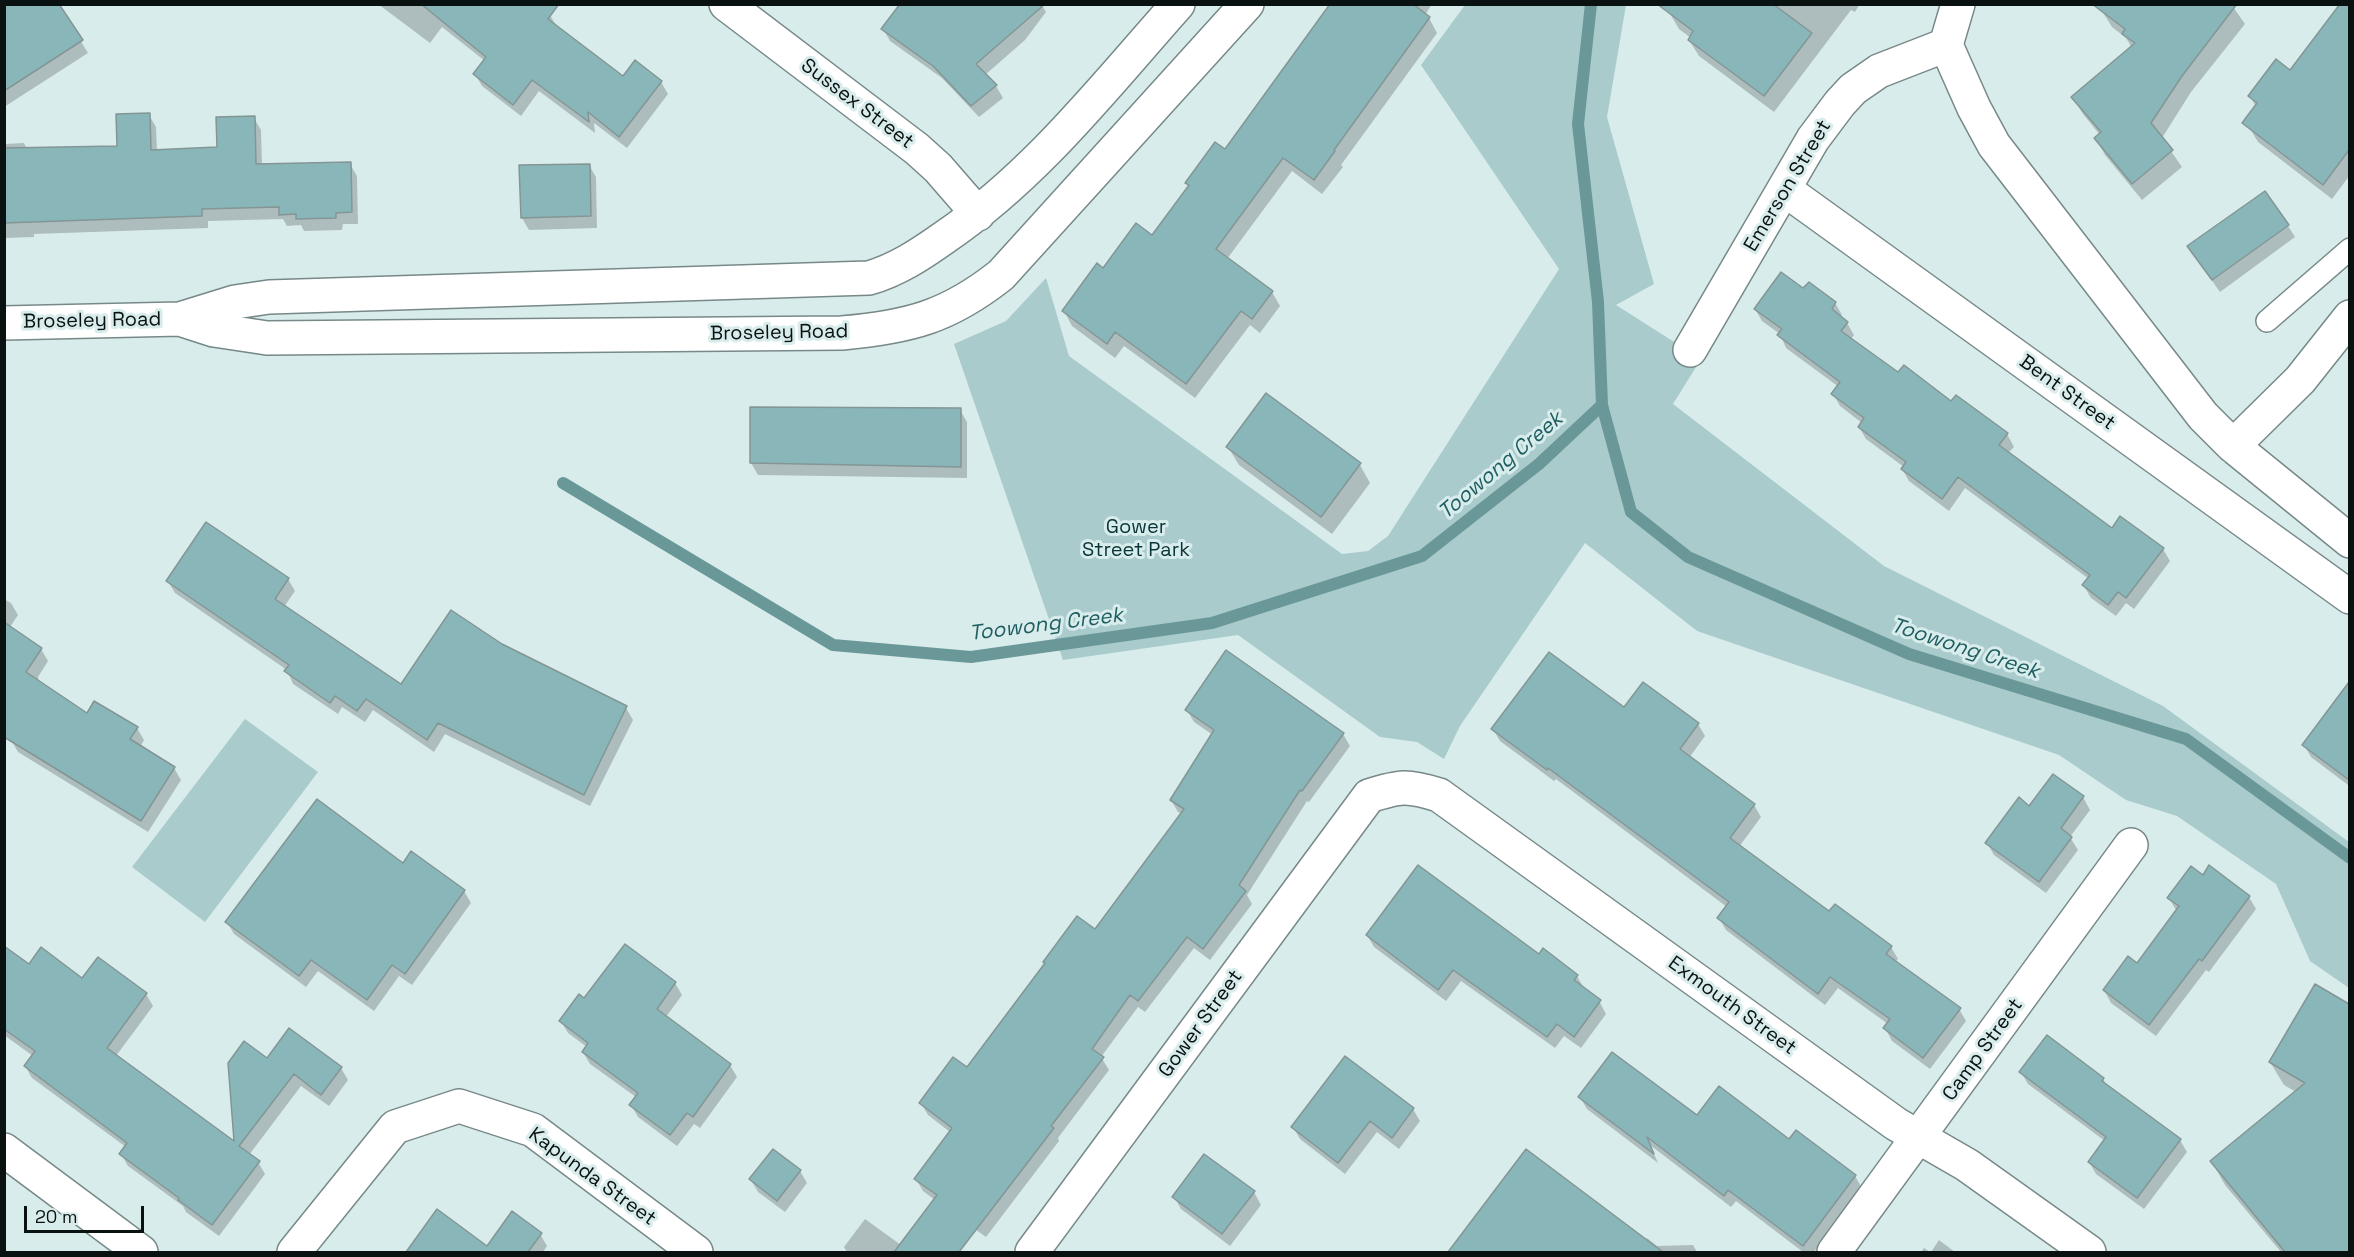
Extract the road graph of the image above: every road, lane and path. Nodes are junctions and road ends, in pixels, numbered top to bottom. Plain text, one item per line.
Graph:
1 (726, 4) edge
2 (1178, 4) edge
3 (1247, 4) edge
4 (1958, 4) edge
5 (1946, 45) junction
6 (1784, 189) junction
7 (978, 214) junction
8 (2349, 249) edge
9 (2349, 317) edge
10 (180, 319) junction
11 (2267, 321) dead end
12 (4, 323) edge
13 (1690, 350) dead end
14 (2233, 446) junction
15 (2349, 541) edge
16 (2349, 597) edge
17 (1369, 796) joint
18 (2131, 845) dead end
19 (1918, 1136) junction
20 (4, 1149) edge
21 (141, 1252) edge
22 (294, 1252) edge
23 (696, 1252) edge
24 (1032, 1252) edge
25 (1834, 1252) edge
26 (2089, 1252) edge

1 - 7 street, Sussex Street
2 - 7 street, Broseley Road
3 - 10 street, Broseley Road
4 - 5 street
5 - 6 street, Emerson Street
5 - 14 street
6 - 13 street, Emerson Street
6 - 16 street, Bent Street
7 - 10 street, Broseley Road
8 - 11 lane
9 - 14 street
10 - 12 street, Broseley Road
14 - 15 street
17 - 19 street, Exmouth Street
17 - 24 street, Gower Street
18 - 19 street, Camp Street
19 - 25 street, Camp Street
19 - 26 street, Exmouth Street
20 - 21 street
22 - 23 street, Kapunda Street

